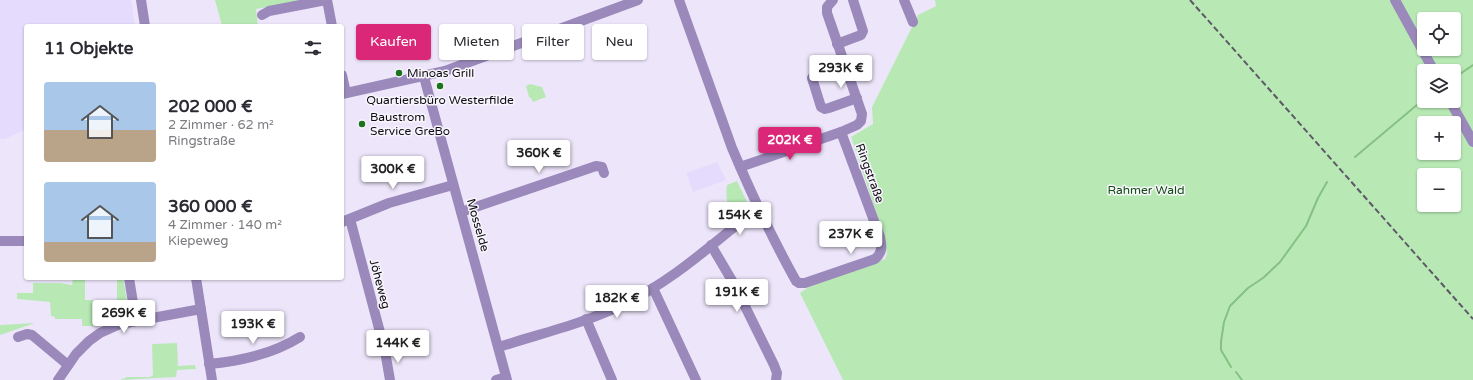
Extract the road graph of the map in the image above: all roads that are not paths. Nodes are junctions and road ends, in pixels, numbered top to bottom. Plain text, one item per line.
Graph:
1 (141, 0) edge
2 (327, 0) edge
3 (638, 0) edge
4 (679, 0) edge
5 (833, 0) edge
6 (853, 0) edge
7 (904, 0) edge
8 (1395, 0) edge
9 (262, 15) dead end
10 (913, 22) dead end
11 (146, 24) edge
12 (332, 24) edge
13 (837, 44) junction
14 (1430, 64) edge
15 (844, 65) junction
16 (424, 76) junction
17 (344, 94) edge
18 (857, 98) junction
19 (1454, 108) edge
20 (841, 132) junction
21 (1473, 142) edge
22 (740, 167) junction
23 (604, 173) dead end
24 (454, 185) junction
25 (759, 209) junction
26 (461, 212) junction
27 (346, 221) edge
28 (0, 241) edge
29 (24, 241) edge
30 (711, 245) junction
31 (129, 280) edge
32 (196, 280) edge
33 (653, 288) junction
34 (201, 309) junction
35 (586, 319) junction
36 (136, 321) junction
37 (18, 336) dead end
38 (300, 337) dead end
39 (499, 347) junction
40 (210, 364) junction
41 (68, 366) junction
42 (507, 378) edge
43 (58, 380) edge
44 (212, 380) edge
45 (390, 380) edge
46 (496, 380) edge
47 (612, 380) edge
48 (696, 380) edge
49 (776, 380) edge

1 - 11 street
2 - 9 street
2 - 12 street
3 - 16 street
4 - 22 street
5 - 13 street
6 - 13 street
7 - 10 street
8 - 14 street
13 - 15 street
15 - 18 street
15 - 18 street
16 - 17 street
16 - 24 street, Mosselde
18 - 20 street
19 - 21 street
20 - 22 street
20 - 25 street, Ringstraße
22 - 25 street
23 - 26 street
24 - 26 street, Mosselde
24 - 27 street
25 - 30 street
26 - 39 street, Mosselde
27 - 45 street, Jöheweg
28 - 29 street
30 - 33 street
30 - 49 street
31 - 36 street
32 - 34 street
33 - 35 street
33 - 48 street
34 - 36 street
34 - 40 street
35 - 39 street
35 - 47 street
36 - 41 street
37 - 41 street
38 - 40 street
39 - 42 street, Mosselde
40 - 44 street
41 - 43 street
42 - 46 street

